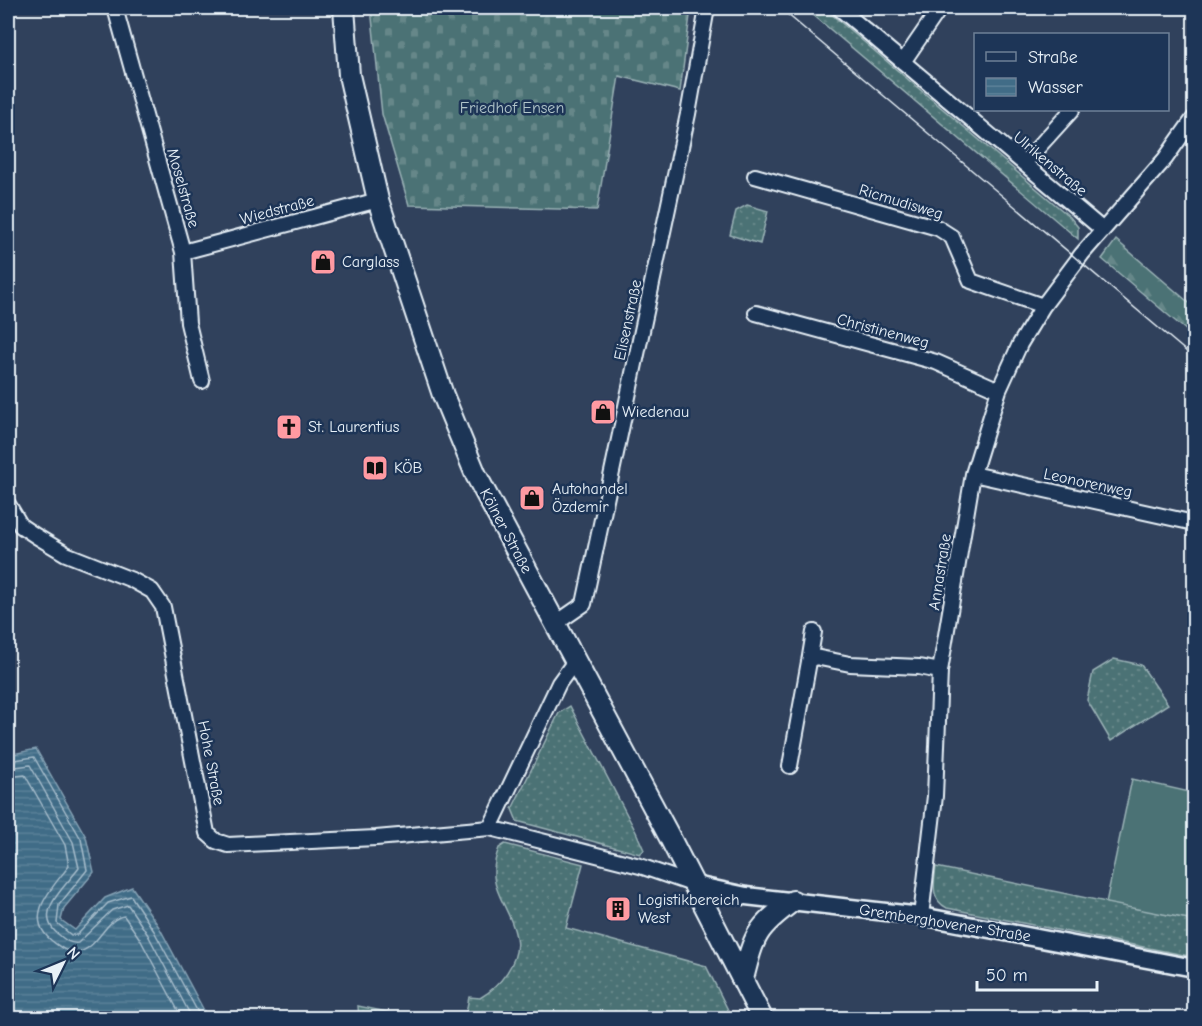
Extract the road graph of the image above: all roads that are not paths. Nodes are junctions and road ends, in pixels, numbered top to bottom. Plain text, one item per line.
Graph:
1 (115, 8) edge
2 (344, 8) edge
3 (707, 8) edge
4 (839, 8) edge
5 (940, 8) edge
6 (903, 62) junction
7 (1071, 111) edge
8 (1192, 127) edge
9 (1024, 163) junction
10 (755, 176) dead end
11 (378, 200) junction
12 (1103, 230) junction
13 (183, 252) junction
14 (1043, 306) junction
15 (756, 313) dead end
16 (202, 381) dead end
17 (999, 390) junction
18 (973, 474) junction
19 (8, 504) edge
20 (1194, 523) edge
21 (555, 624) junction
22 (814, 632) dead end
23 (810, 656) junction
24 (575, 661) junction
25 (940, 671) junction
26 (790, 766) dead end
27 (490, 828) junction
28 (695, 885) junction
29 (793, 901) junction
30 (921, 916) junction
31 (1194, 968) edge
32 (743, 979) junction
33 (762, 1018) edge

1 - 13 street, Moselstraße
2 - 11 main road, Kölner Straße
3 - 21 street, Elisenstraße
4 - 6 street, Ulrikenstraße
5 - 6 street
6 - 9 street, Ulrikenstraße
7 - 9 street
8 - 12 street, Annastraße
9 - 12 street, Ulrikenstraße
10 - 14 street, Ricmudisweg
11 - 13 street, Wiedstraße
11 - 21 main road, Kölner Straße
12 - 14 street, Annastraße
13 - 16 street, Moselstraße
14 - 17 street, Annastraße
15 - 17 street, Christinenweg
17 - 18 street, Annastraße
18 - 20 street, Leonorenweg
18 - 25 street, Annastraße
19 - 27 street, Hohe Straße
21 - 24 main road, Kölner Straße
22 - 23 street
23 - 25 street
23 - 26 street
24 - 27 street
24 - 28 main road, Kölner Straße
25 - 30 street, Annastraße
27 - 28 street, Hohe Straße
28 - 29 street, Gremberghovener Straße
28 - 32 main road, Kölner Straße
29 - 30 street, Gremberghovener Straße
29 - 32 main road
30 - 31 street, Gremberghovener Straße
32 - 33 main road, Kölner Straße

